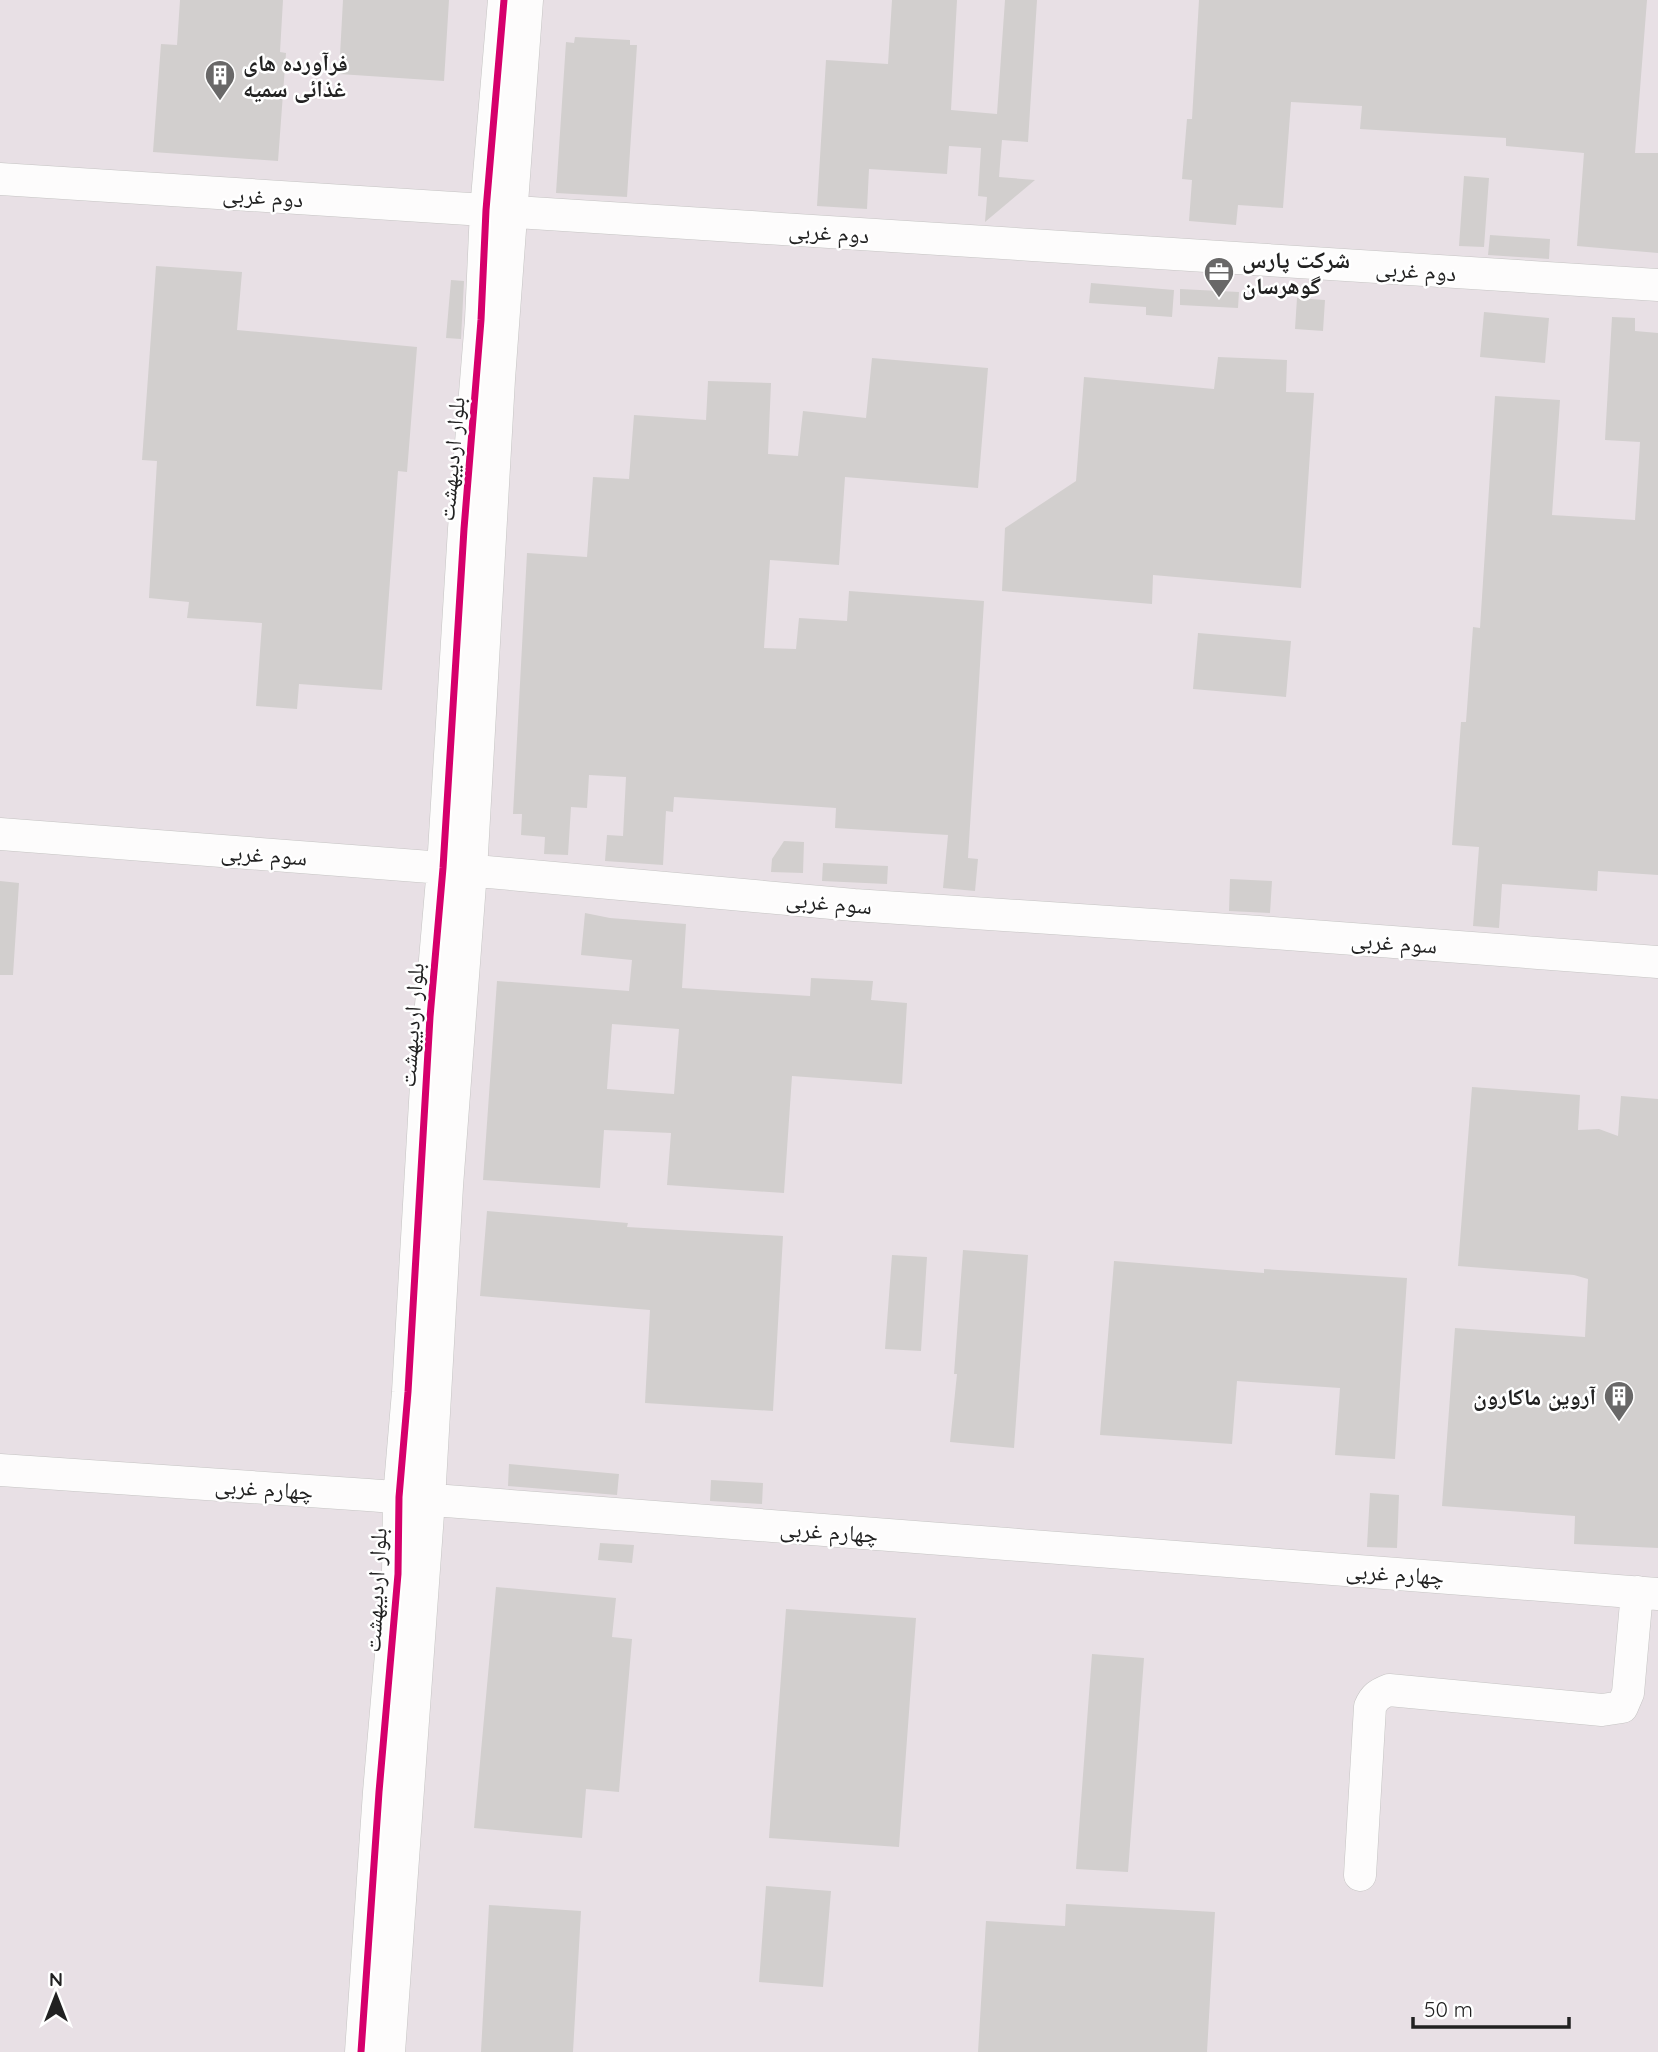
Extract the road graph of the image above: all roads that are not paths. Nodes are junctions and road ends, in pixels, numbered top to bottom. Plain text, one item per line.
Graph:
1 (504, 0) edge
2 (527, 0) edge
3 (0, 178) edge
4 (499, 211) junction
5 (1658, 285) edge
6 (0, 834) edge
7 (457, 869) junction
8 (1658, 962) edge
9 (0, 1470) edge
10 (414, 1499) junction
11 (1648, 1593) edge
12 (1360, 1875) dead end
13 (361, 2052) edge
14 (389, 2052) edge

1 - 4 street, بلوار اردیبهشت
2 - 4 street, بلوار اردیبهشت
3 - 4 street, دوم غربی
4 - 5 street, دوم غربی
4 - 7 street, بلوار اردیبهشت
6 - 7 street, سوم غربی
7 - 8 street, سوم غربی
7 - 10 street, بلوار اردیبهشت
9 - 10 street, چهارم غربی
10 - 11 street, چهارم غربی
10 - 13 street, بلوار اردیبهشت
10 - 14 street, بلوار اردیبهشت
11 - 12 street

